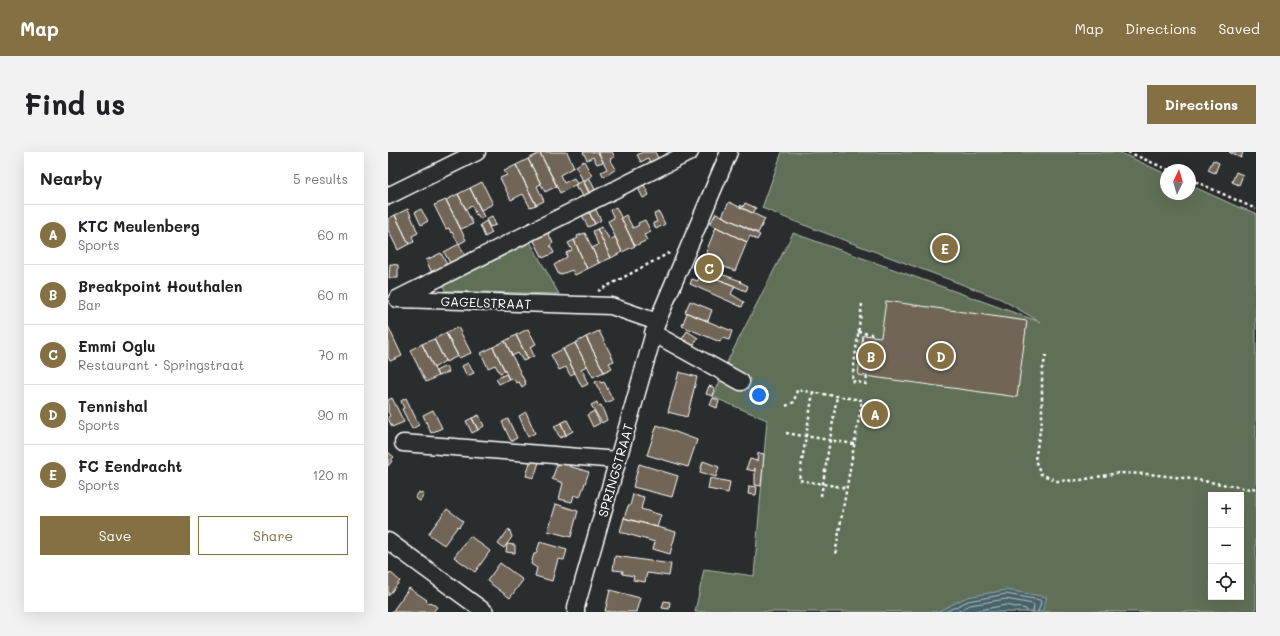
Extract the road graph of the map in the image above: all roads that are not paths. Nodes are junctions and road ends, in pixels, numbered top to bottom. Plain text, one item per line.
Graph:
1 (476, 152) edge
2 (690, 152) edge
3 (729, 152) edge
4 (388, 196) edge
5 (392, 299) edge
6 (655, 328) junction
7 (741, 382) dead end
8 (403, 443) dead end
9 (618, 460) junction
10 (388, 541) edge
11 (574, 610) edge
12 (480, 611) edge

1 - 4 street
2 - 5 street
3 - 6 street, SPRINGSTRAAT
5 - 6 street, GAGELSTRAAT
6 - 7 street
6 - 9 street, SPRINGSTRAAT
8 - 9 street
9 - 11 street, SPRINGSTRAAT
10 - 12 street

